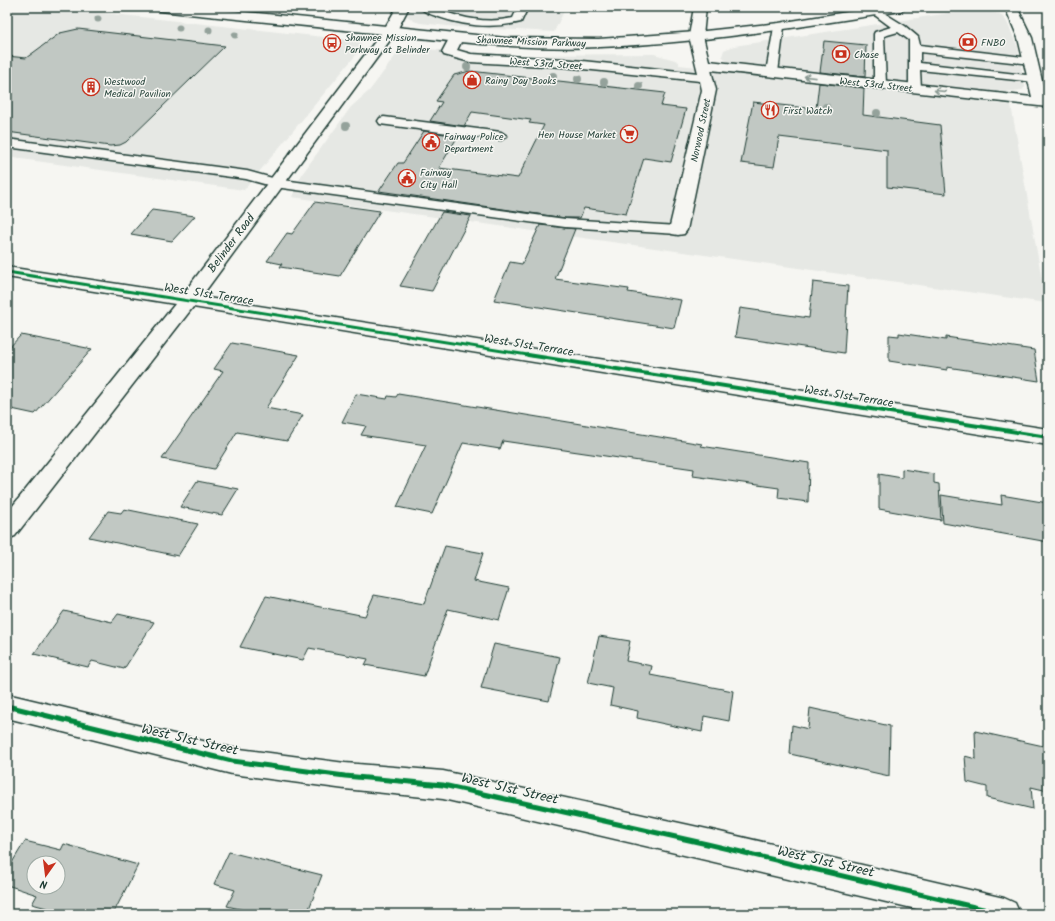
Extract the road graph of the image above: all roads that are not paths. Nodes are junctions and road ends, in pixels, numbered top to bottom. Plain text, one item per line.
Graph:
1 (160, 7) edge
2 (403, 7) edge
3 (424, 7) edge
4 (523, 7) edge
5 (700, 7) edge
6 (901, 7) edge
7 (1011, 7) edge
8 (876, 11) junction
9 (779, 27) junction
10 (900, 28) junction
11 (389, 32) junction
12 (696, 36) junction
13 (456, 38) junction
14 (914, 48) junction
15 (1031, 61) junction
16 (914, 66) junction
17 (705, 72) junction
18 (772, 72) junction
19 (1035, 79) junction
20 (880, 84) junction
21 (914, 88) junction
22 (1044, 102) edge
23 (384, 121) dead end
24 (502, 136) dead end
25 (7, 143) edge
26 (275, 183) junction
27 (678, 230) joint
28 (7, 272) edge
29 (188, 301) junction
30 (1048, 438) edge
31 (7, 530) edge
32 (7, 706) edge
33 (1004, 914) edge

1 - 11 main road, Shawnee Mission Parkway
2 - 11 main road, Belinder Road
3 - 4 lane
5 - 12 main road, Norwood Street
6 - 8 main road, Shawnee Mission Parkway
7 - 15 main road
8 - 9 main road, Shawnee Mission Parkway
8 - 10 lane
9 - 12 main road, Shawnee Mission Parkway
9 - 18 lane
10 - 14 lane
10 - 20 lane
11 - 13 main road, Shawnee Mission Parkway
11 - 26 main road, Belinder Road
12 - 13 main road, Shawnee Mission Parkway
12 - 17 main road, Norwood Street
13 - 17 main road, West 53rd Street
14 - 15 lane
14 - 16 lane
15 - 19 main road
16 - 19 lane
16 - 21 lane
17 - 18 main road, West 53rd Street
17 - 27 main road, Norwood Street
20 -> 18 main road, West 53rd Street
19 - 22 main road
20 - 21 main road, West 53rd Street
22 -> 21 main road, West 53rd Street
23 - 24 lane
25 - 26 lane
26 - 27 lane
26 - 29 main road, Belinder Road
28 - 29 main road, West 51st Terrace
29 - 30 main road, West 51st Terrace
29 - 31 main road, Belinder Road
32 - 33 main road, West 51st Street

